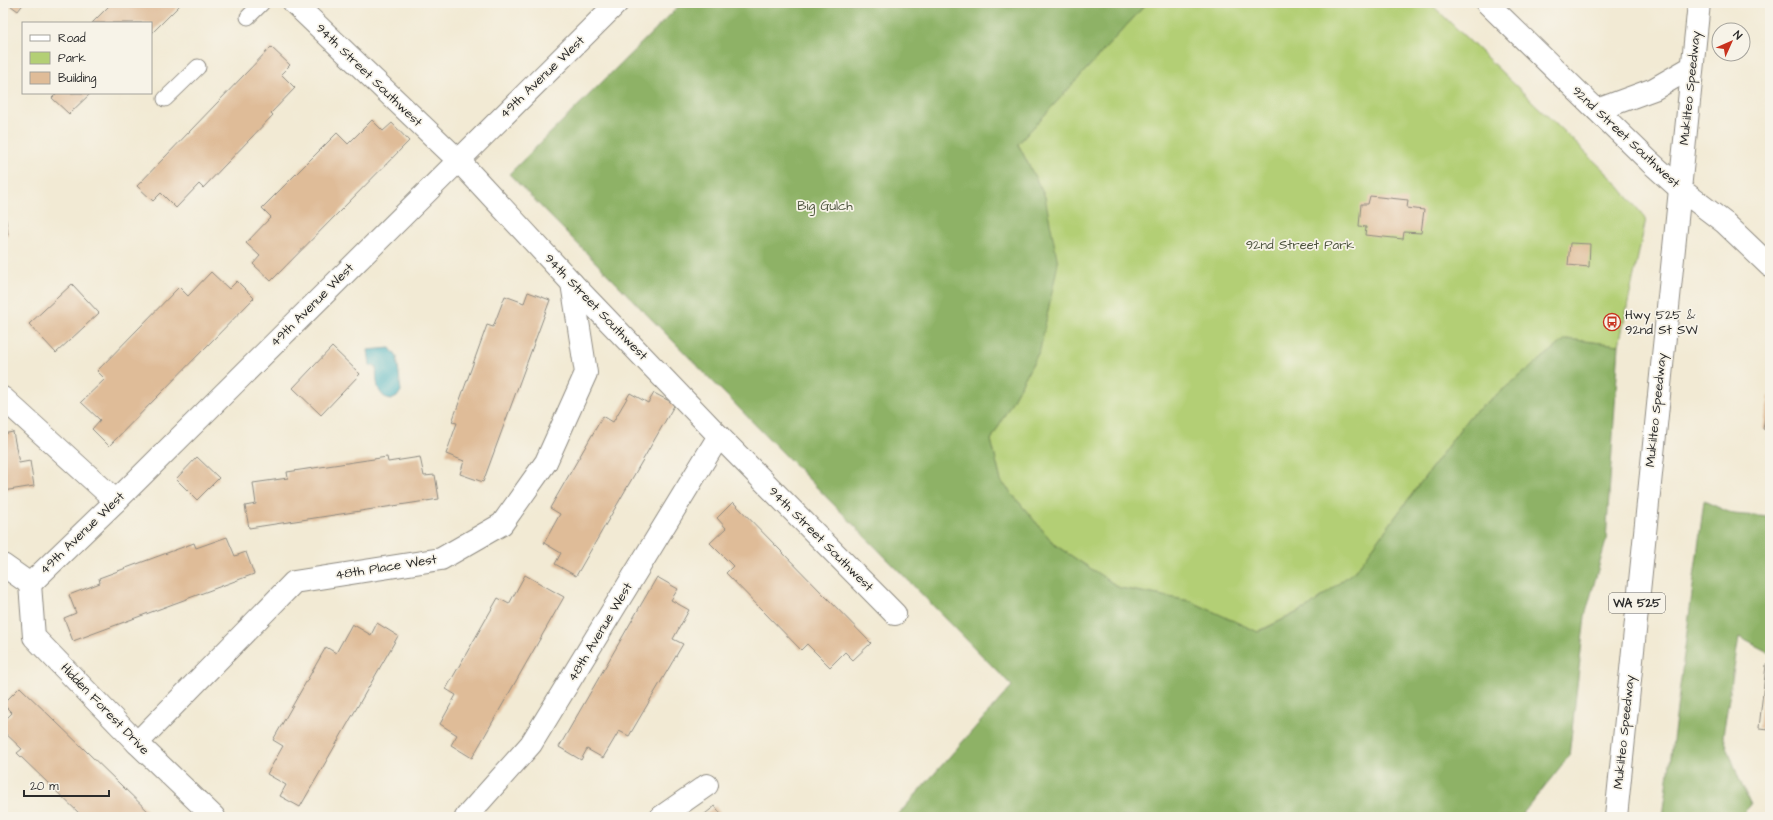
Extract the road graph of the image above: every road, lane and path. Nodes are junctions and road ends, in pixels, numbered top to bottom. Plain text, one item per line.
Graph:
1 (262, 3) edge
2 (294, 3) edge
3 (617, 3) edge
4 (1487, 3) edge
5 (1699, 3) edge
6 (248, 17) dead end
7 (1692, 66) junction
8 (198, 67) dead end
9 (165, 99) dead end
10 (1596, 110) junction
11 (458, 160) junction
12 (1679, 188) junction
13 (1770, 266) edge
14 (572, 283) junction
15 (3, 398) edge
16 (719, 436) junction
17 (116, 501) junction
18 (3, 565) edge
19 (30, 584) junction
20 (895, 614) dead end
21 (137, 743) junction
22 (707, 785) dead end
23 (214, 817) edge
24 (466, 817) edge
25 (661, 817) edge
26 (1616, 817) edge

1 - 6 lane
2 - 11 street, 94th Street Southwest
3 - 11 street, 49th Avenue West
4 - 10 street, 92nd Street Southwest
5 - 7 street, Mukilteo Speedway / WA 525
7 - 10 street
7 - 12 street, Mukilteo Speedway / WA 525
8 - 9 lane
10 - 12 street, 92nd Street Southwest
11 - 14 street, 94th Street Southwest
11 - 17 street, 49th Avenue West
12 - 13 street, 92nd Street Southwest
12 - 26 street, Mukilteo Speedway / WA 525
14 - 16 street, 94th Street Southwest
14 - 21 street, 48th Place West
15 - 17 street
16 - 20 street, 94th Street Southwest
16 - 24 street, 48th Avenue West
17 - 19 street, 49th Avenue West
18 - 19 street, 49th Avenue West
19 - 21 street, Hidden Forest Drive
21 - 23 street, Hidden Forest Drive
22 - 25 street

